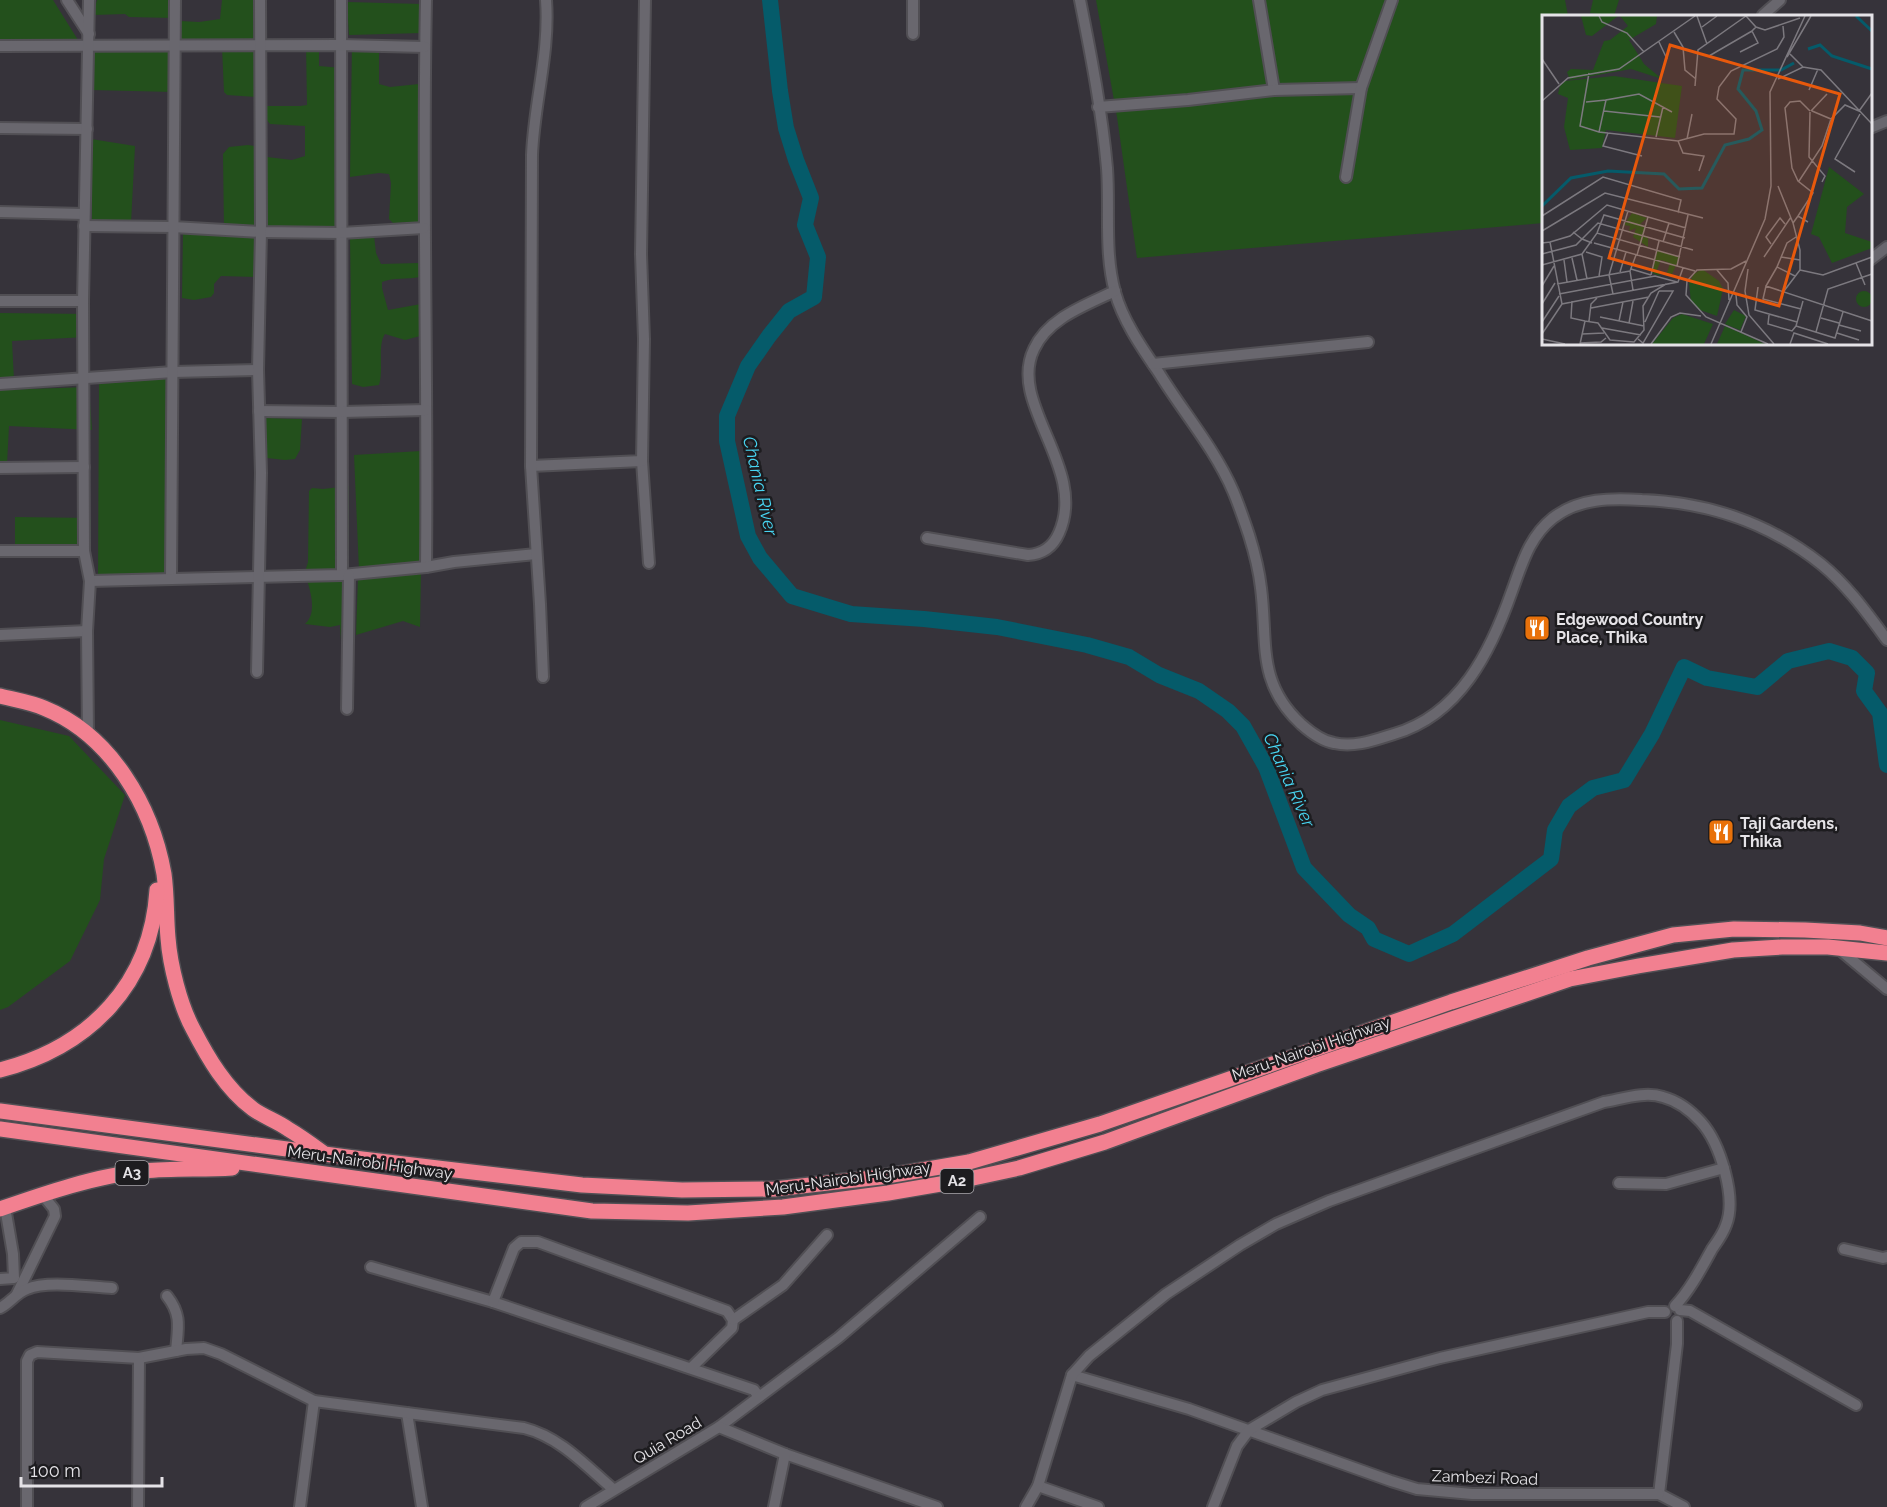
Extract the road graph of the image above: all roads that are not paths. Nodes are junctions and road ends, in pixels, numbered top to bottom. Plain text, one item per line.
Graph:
1 (67, 0) edge
2 (89, 0) edge
3 (175, 0) edge
4 (260, 0) edge
5 (341, 0) edge
6 (426, 0) edge
7 (546, 0) edge
8 (645, 0) edge
9 (913, 0) edge
10 (1080, 0) edge
11 (1259, 0) edge
12 (1392, 0) edge
13 (1780, 0) edge
14 (1763, 15) edge
15 (914, 34) dead end
16 (89, 40) junction
17 (175, 45) junction
18 (342, 45) junction
19 (0, 46) edge
20 (259, 46) junction
21 (425, 47) junction
22 (1361, 88) junction
23 (1274, 90) junction
24 (1098, 107) junction
25 (1887, 121) edge
26 (1872, 127) edge
27 (0, 128) edge
28 (87, 129) junction
29 (1346, 177) dead end
30 (0, 212) edge
31 (84, 220) junction
32 (173, 227) junction
33 (424, 228) junction
34 (261, 232) junction
35 (341, 233) junction
36 (1887, 247) edge
37 (1872, 258) edge
38 (1115, 291) junction
39 (0, 301) edge
40 (83, 301) junction
41 (1368, 342) dead end
42 (1153, 364) junction
43 (258, 370) junction
44 (173, 372) junction
45 (83, 378) junction
46 (0, 384) edge
47 (426, 410) junction
48 (259, 411) junction
49 (342, 412) junction
50 (642, 461) junction
51 (531, 466) junction
52 (84, 467) junction
53 (0, 468) edge
54 (927, 538) dead end
55 (0, 551) edge
56 (84, 551) junction
57 (536, 554) junction
58 (649, 563) dead end
59 (426, 567) junction
60 (346, 575) junction
61 (258, 576) junction
62 (171, 579) junction
63 (90, 581) junction
64 (87, 631) junction
65 (0, 635) edge
66 (1887, 640) edge
67 (257, 672) dead end
68 (543, 677) dead end
69 (0, 696) edge
70 (347, 709) dead end
71 (88, 736) junction
72 (155, 839) junction
73 (1887, 938) edge
74 (1839, 949) junction
75 (1887, 953) edge
76 (1887, 989) edge
77 (0, 1070) edge
78 (0, 1111) edge
79 (0, 1128) edge
80 (324, 1154) junction
81 (268, 1166) junction
82 (1724, 1168) junction
83 (1619, 1183) dead end
84 (42, 1194) junction
85 (3, 1208) edge
86 (980, 1217) dead end
87 (827, 1235) dead end
88 (1844, 1249) dead end
89 (1887, 1257) edge
90 (371, 1267) dead end
91 (0, 1279) edge
92 (112, 1288) dead end
93 (17, 1294) junction
94 (167, 1296) dead end
95 (493, 1302) junction
96 (0, 1308) edge
97 (1674, 1313) junction
98 (733, 1320) junction
99 (176, 1351) junction
100 (139, 1358) junction
101 (691, 1368) junction
102 (1072, 1375) junction
103 (759, 1397) junction
104 (314, 1401) junction
105 (1856, 1405) dead end
106 (407, 1413) junction
107 (719, 1427) junction
108 (1249, 1430) junction
109 (785, 1454) junction
110 (1038, 1486) junction
111 (613, 1490) junction
112 (1659, 1494) junction
113 (27, 1507) edge
114 (138, 1507) edge
115 (300, 1507) edge
116 (423, 1507) edge
117 (586, 1507) edge
118 (774, 1507) edge
119 (937, 1507) edge
120 (1026, 1507) edge
121 (1098, 1507) edge
122 (1213, 1507) edge
123 (1684, 1507) edge

1 - 16 street
2 - 16 street
3 - 17 street
4 - 20 street
5 - 18 street
6 - 21 street
7 - 51 street
8 - 50 street
9 - 15 street
10 - 24 street
11 - 23 street
12 - 22 street
13 - 14 street
16 - 17 street
16 - 19 street
16 - 28 street
17 - 20 street
17 - 32 street
18 - 20 street
18 - 21 street
18 - 35 street
20 - 34 street
21 - 33 street
22 - 23 street
22 - 29 street
23 - 24 street
24 - 38 street
25 - 26 street
27 - 28 street
28 - 31 street
30 - 31 street
31 - 32 street
31 - 40 street
32 - 34 street
32 - 44 street
33 - 35 street
33 - 47 street
34 - 35 street
34 - 43 street
35 - 49 street
36 - 37 street
38 - 42 street
38 - 54 street
39 - 40 street
40 - 45 street
41 - 42 street
42 - 66 street
43 - 44 street
43 - 48 street
44 - 45 street
44 - 62 street
45 - 46 street
45 - 52 street
47 - 49 street
47 - 59 street
48 - 49 street
48 - 61 street
49 - 60 street
50 - 51 street
50 - 58 street
51 - 57 street
52 - 53 street
52 - 56 street
55 - 56 street
56 - 63 street
57 - 59 street
57 - 68 street
59 - 60 street
60 - 61 street
60 - 70 street
61 - 62 street
61 - 67 street
62 - 63 street
63 - 64 street
64 - 65 street
64 - 71 street
69 - 71 highway
71 - 72 highway
72 - 77 highway
72 - 80 highway
73 - 80 highway, Meru-Nairobi Highway / A2
74 - 75 highway, Meru-Nairobi Highway / A2
74 - 76 street
74 - 81 highway, Meru-Nairobi Highway / A2
78 - 80 highway, Meru-Nairobi Highway / A2
79 - 81 highway, Meru-Nairobi Highway / A2
81 - 84 highway, A3
82 - 83 street
82 - 97 street
82 - 102 street
84 - 85 highway, A3
84 - 93 street
85 - 91 street
86 - 103 street
87 - 98 street
88 - 89 street
90 - 95 street
92 - 93 street
93 - 96 street
94 - 99 street
95 - 98 street
95 - 101 street
97 - 105 street
97 - 108 street
97 - 112 street
98 - 101 street
99 - 100 street
99 - 104 street
100 - 113 street
100 - 114 street
101 - 103 street
102 - 108 street, Zambezi Road
102 - 110 street
103 - 107 street
104 - 106 street
104 - 115 street
106 - 111 street
106 - 116 street
107 - 109 street, Quia Road
107 - 111 street, Quia Road
108 - 112 street, Zambezi Road
108 - 122 street
109 - 118 street
109 - 119 street, Quia Road
110 - 120 street
110 - 121 street
111 - 117 street, Quia Road
112 - 123 street

